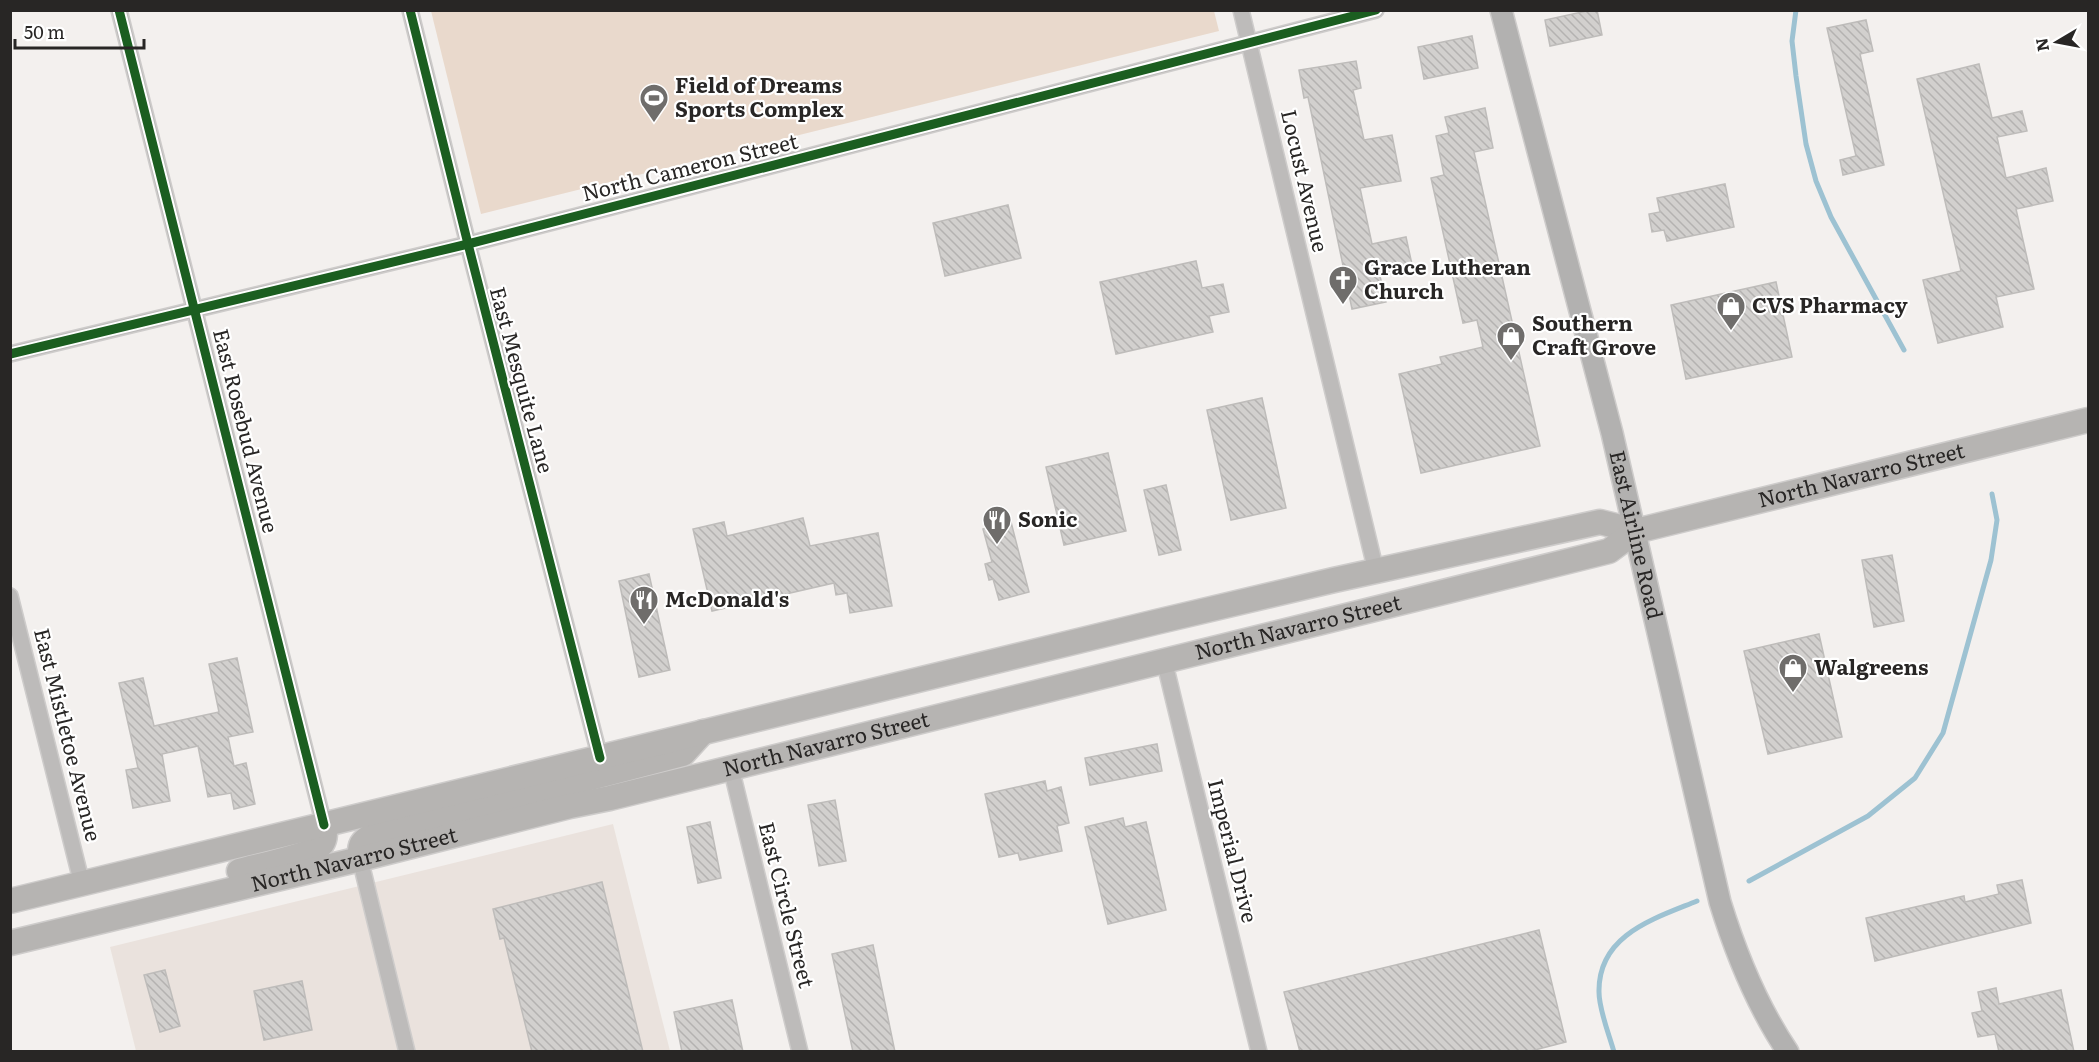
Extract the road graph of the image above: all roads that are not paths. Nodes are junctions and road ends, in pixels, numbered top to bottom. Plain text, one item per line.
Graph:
1 (119, 10) edge
2 (410, 10) edge
3 (1241, 10) edge
4 (1376, 10) edge
5 (1501, 10) edge
6 (1249, 43) junction
7 (468, 244) junction
8 (196, 310) junction
9 (10, 354) edge
10 (2088, 420) edge
11 (1636, 531) junction
12 (1376, 571) junction
13 (10, 596) edge
14 (1164, 660) junction
15 (703, 732) junction
16 (600, 758) junction
17 (731, 768) junction
18 (324, 825) junction
19 (360, 859) junction
20 (82, 884) junction
21 (10, 902) edge
22 (142, 911) junction
23 (10, 943) edge
24 (407, 1052) edge
25 (800, 1052) edge
26 (1259, 1052) edge
27 (1788, 1052) edge

1 - 8 street, East Rosebud Avenue
2 - 7 street, East Mesquite Lane
3 - 6 street, Locust Avenue
4 - 6 street, North Cameron Street
5 - 11 main road, East Airline Road
6 - 7 street, North Cameron Street
6 - 12 street, Locust Avenue
7 - 8 street, North Cameron Street
7 - 16 street, East Mesquite Lane
8 - 9 street, North Cameron Street
8 - 18 street, East Rosebud Avenue
10 - 11 main road, North Navarro Street
11 - 12 main road, North Navarro Street
11 - 14 main road, North Navarro Street
11 - 27 main road, East Airline Road
12 - 15 main road, North Navarro Street
13 - 20 street, East Mistletoe Avenue
14 - 17 main road, North Navarro Street
14 - 26 street, Imperial Drive
15 - 16 main road, North Navarro Street
15 - 19 main road
16 - 18 main road, North Navarro Street
17 - 19 main road, North Navarro Street
17 - 25 street, East Circle Street
18 - 20 main road, North Navarro Street
18 - 22 main road
19 - 22 main road, North Navarro Street
19 - 24 street
20 - 21 main road, North Navarro Street
22 - 23 main road, North Navarro Street

